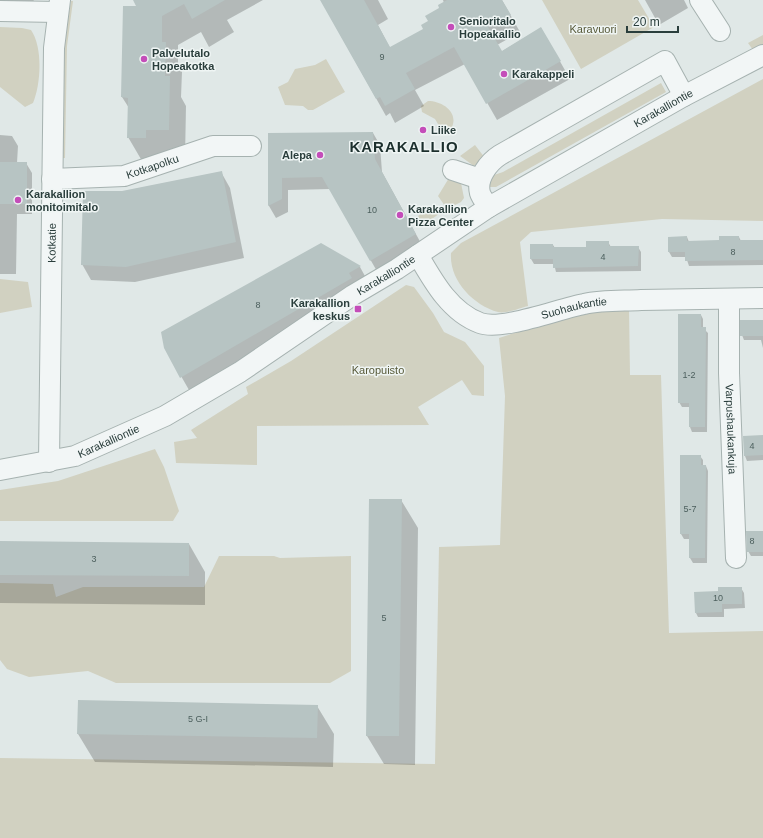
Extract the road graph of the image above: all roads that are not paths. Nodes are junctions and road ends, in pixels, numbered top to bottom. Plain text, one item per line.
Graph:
1 (702, 2) edge
2 (59, 6) edge
3 (0, 11) edge
4 (720, 31) dead end
5 (763, 55) edge
6 (684, 96) junction
7 (251, 146) dead end
8 (453, 170) dead end
9 (52, 179) junction
10 (480, 179) junction
11 (489, 207) junction
12 (418, 255) junction
13 (763, 298) edge
14 (729, 299) junction
15 (49, 462) junction
16 (0, 470) edge
17 (736, 558) dead end

1 - 4 street
2 - 3 street
2 - 9 street, Kotkatie
5 - 6 street, Karakalliontie
6 - 10 street
6 - 11 street, Karakalliontie
7 - 9 street, Kotkapolku
8 - 10 street
9 - 15 street, Kotkatie
10 - 11 street
11 - 12 street, Karakalliontie
12 - 14 street, Suohaukantie
12 - 15 street, Karakalliontie
13 - 14 street, Suohaukantie
14 - 17 street, Varpushaukankuja
15 - 16 street, Karakalliontie

